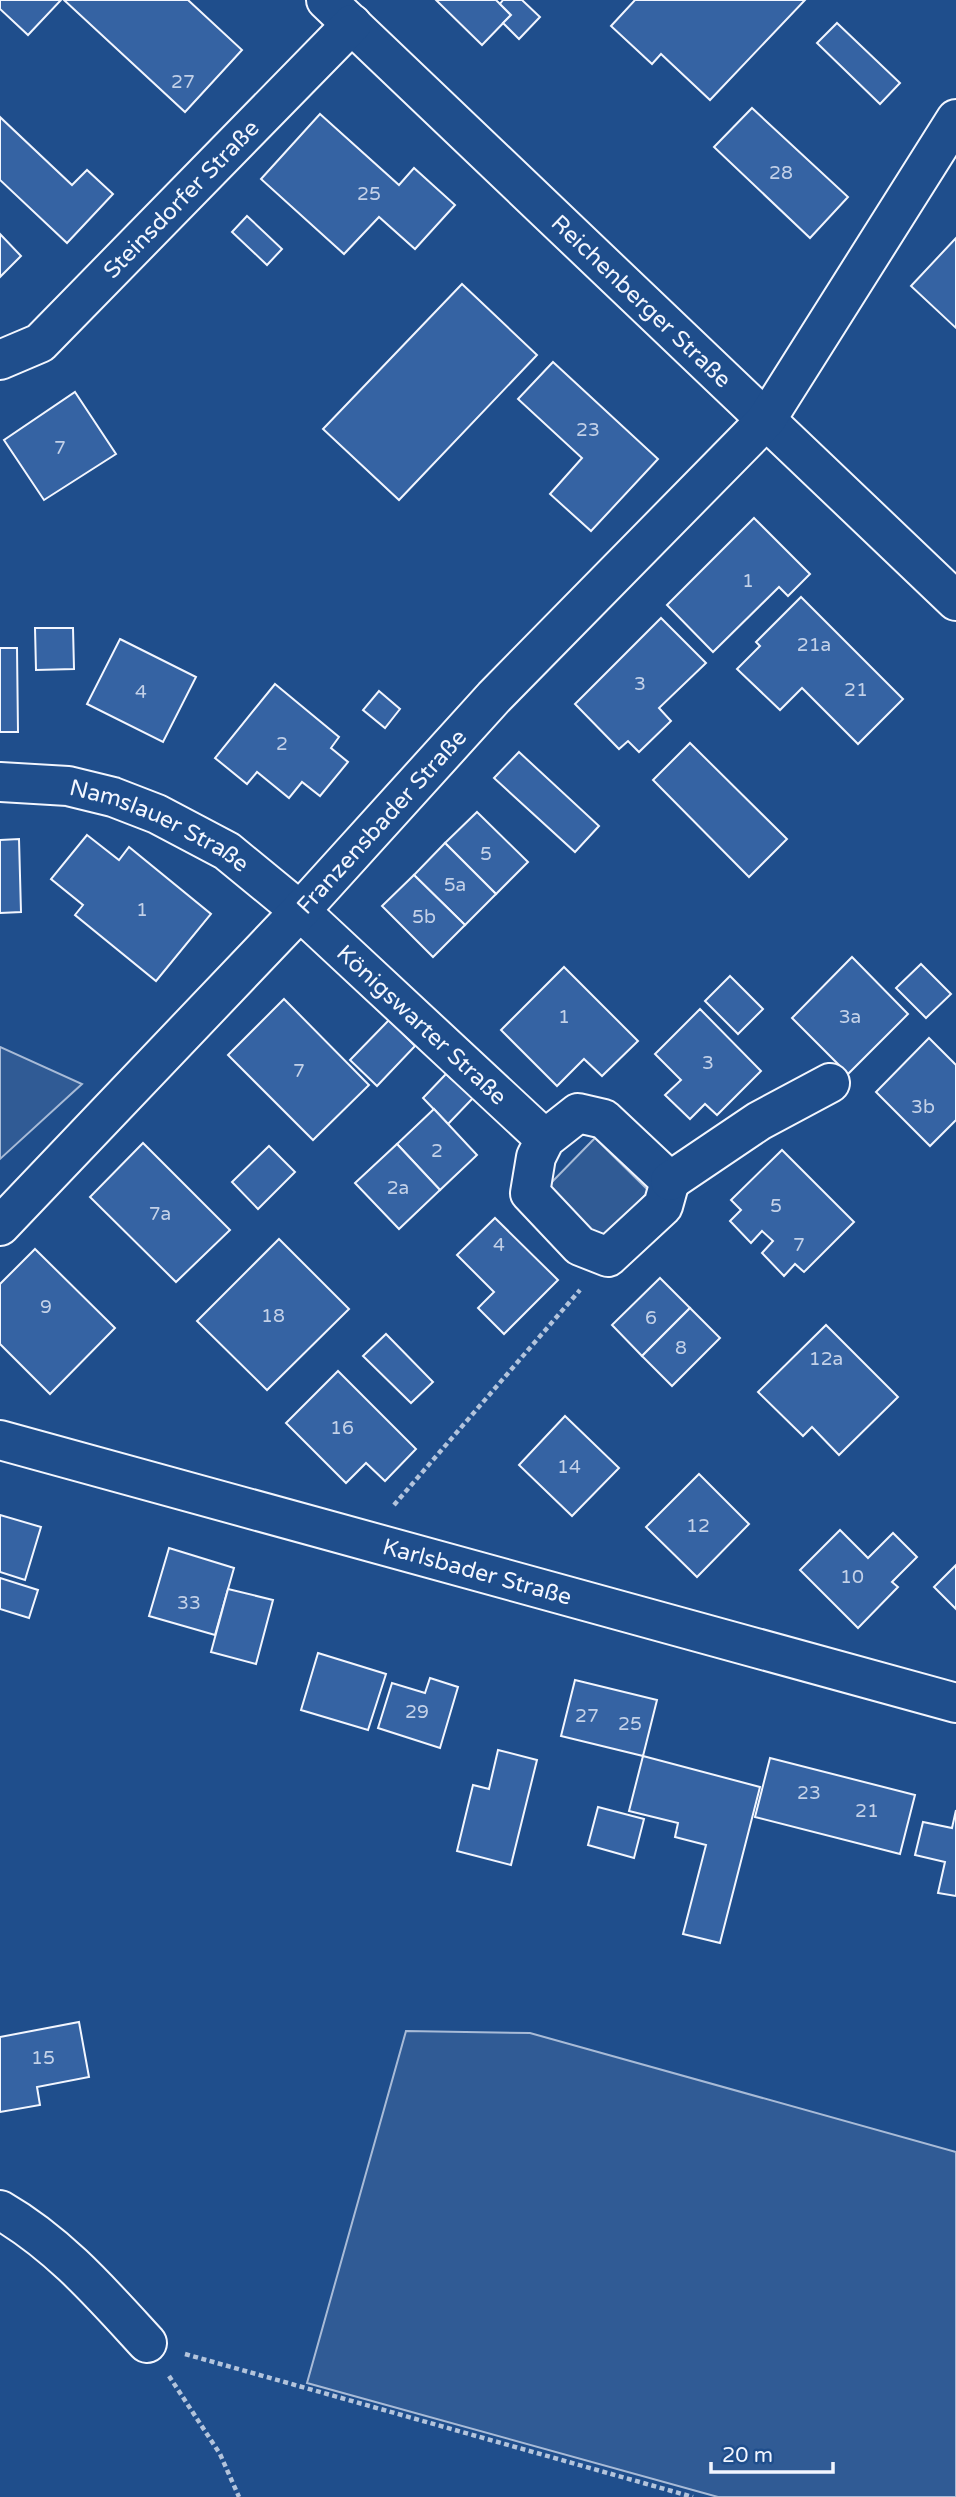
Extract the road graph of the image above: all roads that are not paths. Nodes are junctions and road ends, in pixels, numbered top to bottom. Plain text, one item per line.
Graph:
1 (339, 12) edge
2 (956, 119) edge
3 (0, 360) edge
4 (766, 420) junction
5 (956, 601) edge
6 (0, 782) edge
7 (300, 911) junction
8 (830, 1083) dead end
9 (545, 1139) junction
10 (670, 1181) junction
11 (0, 1226) edge
12 (0, 1440) edge
13 (956, 1703) edge
14 (0, 2210) edge
15 (147, 2343) road end

1 - 3 street, Steinsdorfer Straße
1 - 4 street, Reichenberger Straße
2 - 4 street, Franzensbader Straße
4 - 5 street, Reichenberger Straße
4 - 7 street, Franzensbader Straße
6 - 7 street, Namslauer Straße
7 - 9 street, Königswarter Straße
7 - 11 street, Franzensbader Straße
8 - 10 street
9 - 10 street
9 - 10 street
12 - 13 street, Karlsbader Straße
14 - 15 street

